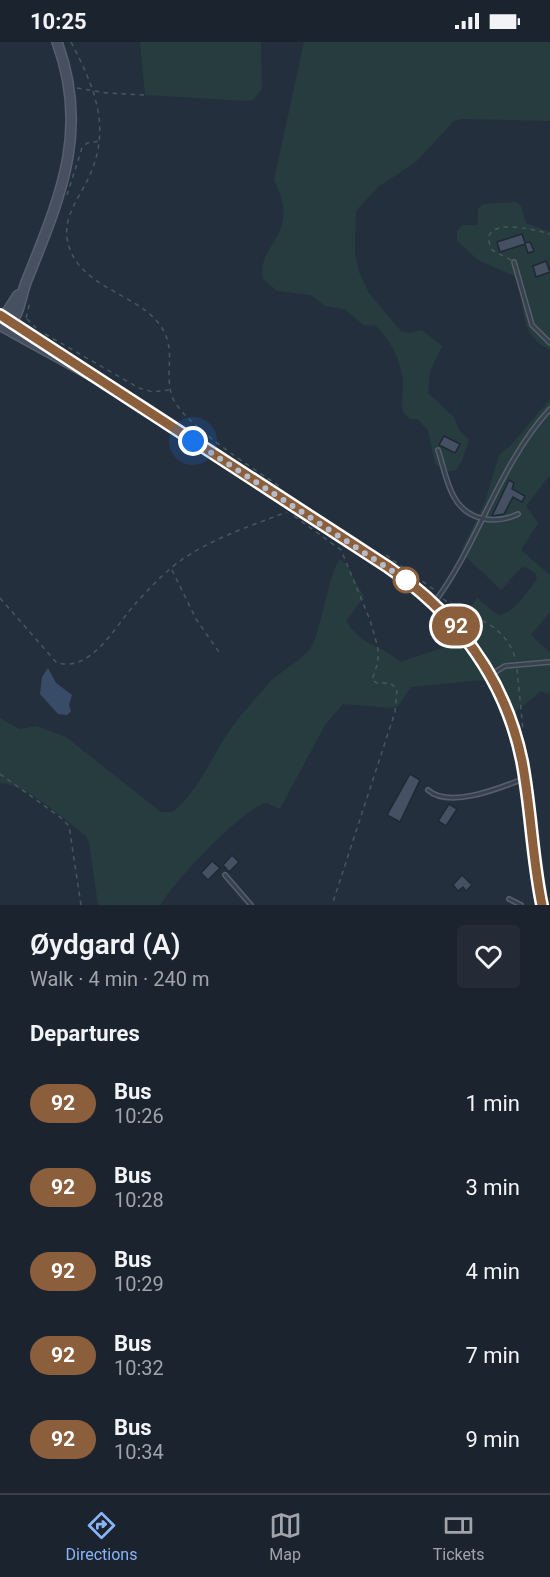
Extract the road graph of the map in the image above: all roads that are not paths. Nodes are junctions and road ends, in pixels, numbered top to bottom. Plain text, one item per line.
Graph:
1 (57, 42) edge
2 (514, 262) road end
3 (4, 322) edge
4 (550, 343) edge
5 (550, 409) edge
6 (438, 450) dead end
7 (518, 514) dead end
8 (482, 519) junction
9 (437, 599) junction
10 (550, 662) edge
11 (490, 675) junction
12 (525, 778) junction
13 (428, 790) dead end
14 (225, 875) dead end
15 (509, 899) dead end
16 (251, 905) edge
17 (521, 905) edge
18 (542, 905) edge

1 - 3 main road
2 - 4 lane
3 - 9 main road
5 - 8 lane
6 - 8 lane
7 - 8 lane
8 - 9 lane
9 - 11 main road
10 - 11 lane
11 - 12 main road
12 - 13 lane
12 - 18 main road
14 - 16 lane
15 - 17 lane

